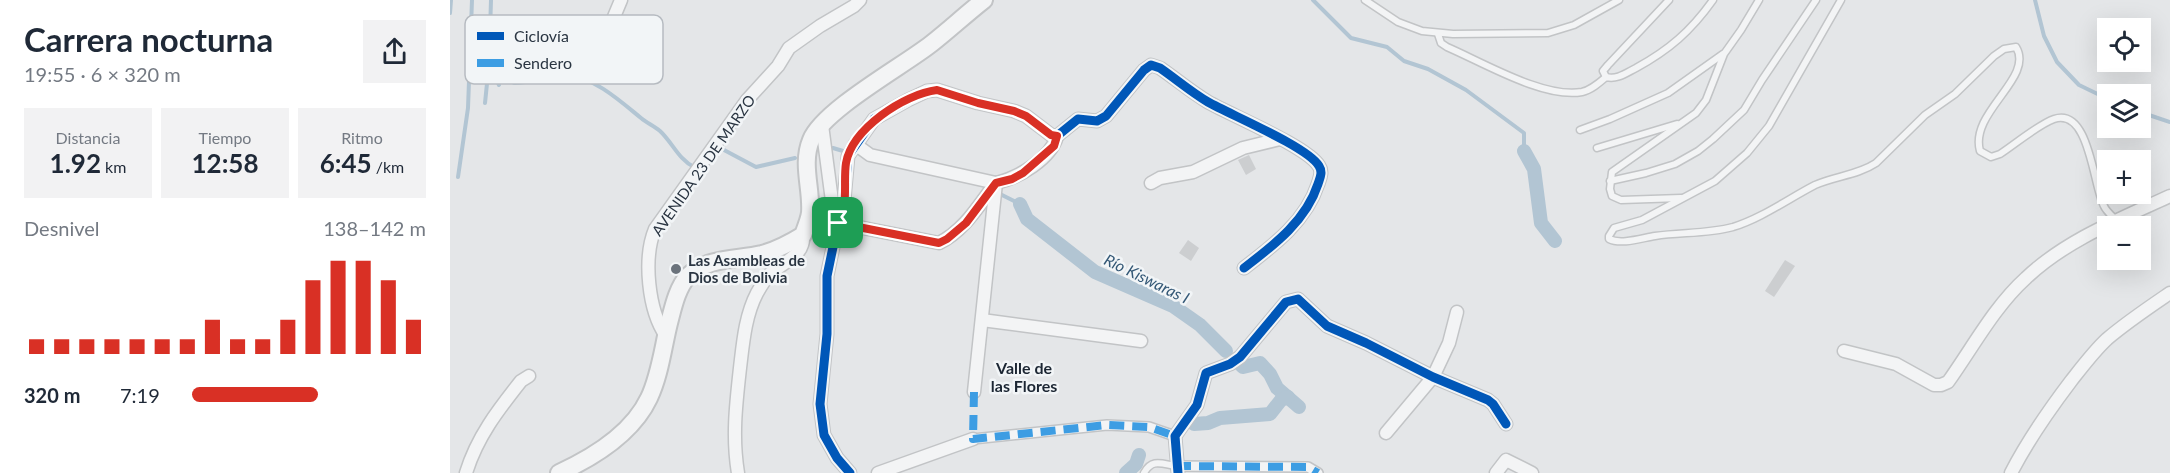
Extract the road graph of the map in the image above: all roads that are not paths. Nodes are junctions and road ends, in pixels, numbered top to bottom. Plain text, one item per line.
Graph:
1 (621, 0) edge
2 (860, 0) edge
3 (984, 0) edge
4 (1365, 0) edge
5 (1619, 0) edge
6 (1669, 0) edge
7 (1713, 0) edge
8 (1759, 0) edge
9 (1816, 0) edge
10 (1841, 0) edge
11 (615, 15) edge
12 (1438, 34) junction
13 (1724, 54) junction
14 (1606, 77) junction
15 (1683, 122) junction
16 (822, 125) junction
17 (1580, 130) dead end
18 (1057, 136) junction
19 (1280, 139) junction
20 (855, 144) junction
21 (1597, 148) dead end
22 (1610, 181) junction
23 (996, 183) junction
24 (1151, 183) dead end
25 (2170, 196) edge
26 (1685, 198) junction
27 (2112, 216) edge
28 (2125, 216) edge
29 (838, 223) junction
30 (2097, 230) edge
31 (803, 235) junction
32 (1244, 268) dead end
33 (2170, 293) edge
34 (1458, 312) dead end
35 (982, 320) junction
36 (666, 336) junction
37 (1141, 341) dead end
38 (1844, 351) dead end
39 (529, 376) dead end
40 (1433, 377) junction
41 (974, 392) dead end
42 (1506, 424) dead end
43 (1386, 433) dead end
44 (1174, 436) junction
45 (973, 439) joint
46 (1177, 470) edge
47 (466, 473) edge
48 (559, 473) edge
49 (738, 473) edge
50 (850, 473) edge
51 (878, 473) edge
52 (1144, 473) edge
53 (1318, 473) edge
54 (1496, 473) edge
55 (1532, 473) edge
56 (2011, 473) edge

1 - 11 street
2 - 36 street, AVENIDA 23 DE MARZO
3 - 16 street
4 - 12 lane
5 - 12 lane
6 - 14 lane
7 - 14 lane
8 - 13 lane
9 - 22 lane
10 - 26 lane
12 - 14 lane
13 - 15 lane
13 - 17 lane
15 - 21 lane
15 - 22 lane
16 - 29 street
16 - 31 street
18 - 19 street
18 - 20 street
18 - 23 street
19 - 24 street
19 - 32 street
20 - 23 street
20 - 29 street
22 - 26 lane
23 - 29 street
23 - 35 street
25 - 28 street
26 - 27 lane
29 - 50 street
30 - 38 street
31 - 36 street
31 - 49 street
33 - 56 street
34 - 40 street
35 - 37 street
35 - 41 street
36 - 48 street
39 - 47 street
40 - 42 street
40 - 43 street
40 - 44 street
44 - 45 street
44 - 46 street
45 - 51 street
46 - 52 lane
46 - 53 street
54 - 55 street

